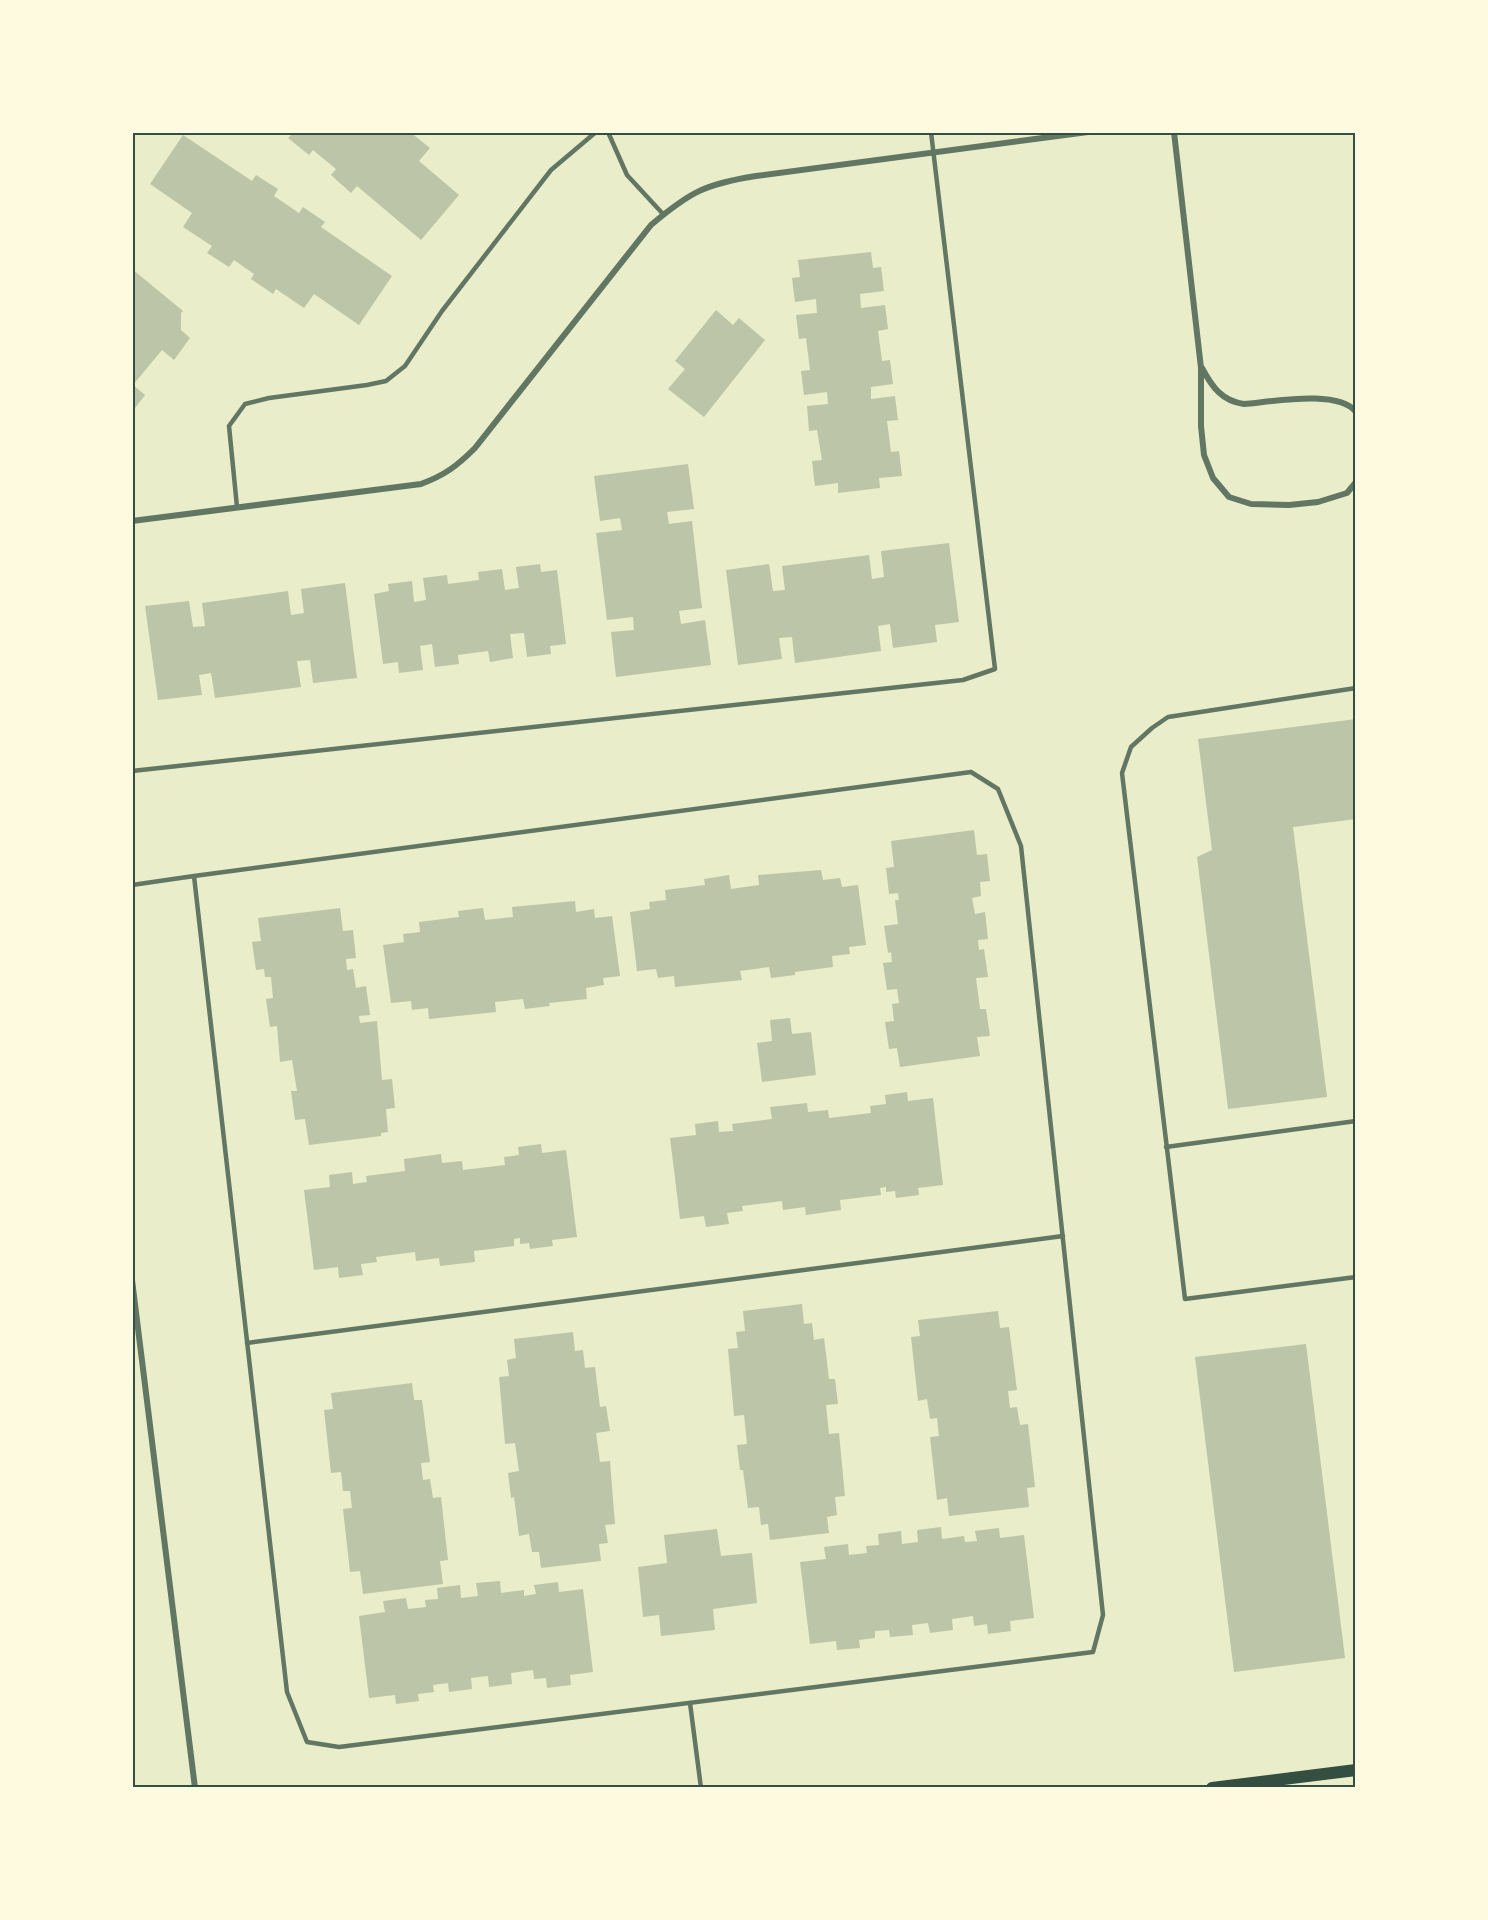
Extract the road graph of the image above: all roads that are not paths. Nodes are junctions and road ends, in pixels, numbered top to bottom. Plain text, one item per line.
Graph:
1 (596, 132) edge
2 (608, 132) edge
3 (931, 132) edge
4 (1088, 132) edge
5 (1174, 132) edge
6 (933, 152) junction
7 (663, 214) junction
8 (1201, 368) junction
9 (1356, 412) edge
10 (1356, 482) edge
11 (237, 507) junction
12 (132, 521) edge
13 (1356, 688) edge
14 (132, 771) edge
15 (194, 876) junction
16 (132, 885) edge
17 (1356, 1121) edge
18 (1166, 1147) junction
19 (1063, 1236) junction
20 (1356, 1277) edge
21 (132, 1280) edge
22 (247, 1342) junction
23 (690, 1702) junction
24 (1356, 1770) edge
25 (195, 1788) edge
26 (701, 1788) edge
27 (1212, 1788) edge

1 - 11 lane
2 - 7 lane
3 - 6 lane
4 - 6 street
5 - 8 street
6 - 7 street
6 - 14 lane
7 - 11 street
8 - 9 street
8 - 10 street
11 - 12 street
13 - 18 lane
15 - 16 lane
15 - 19 lane
15 - 22 lane
17 - 18 lane
18 - 20 lane
19 - 22 lane
19 - 23 lane
21 - 25 street
22 - 23 lane
23 - 26 lane
24 - 27 main road

